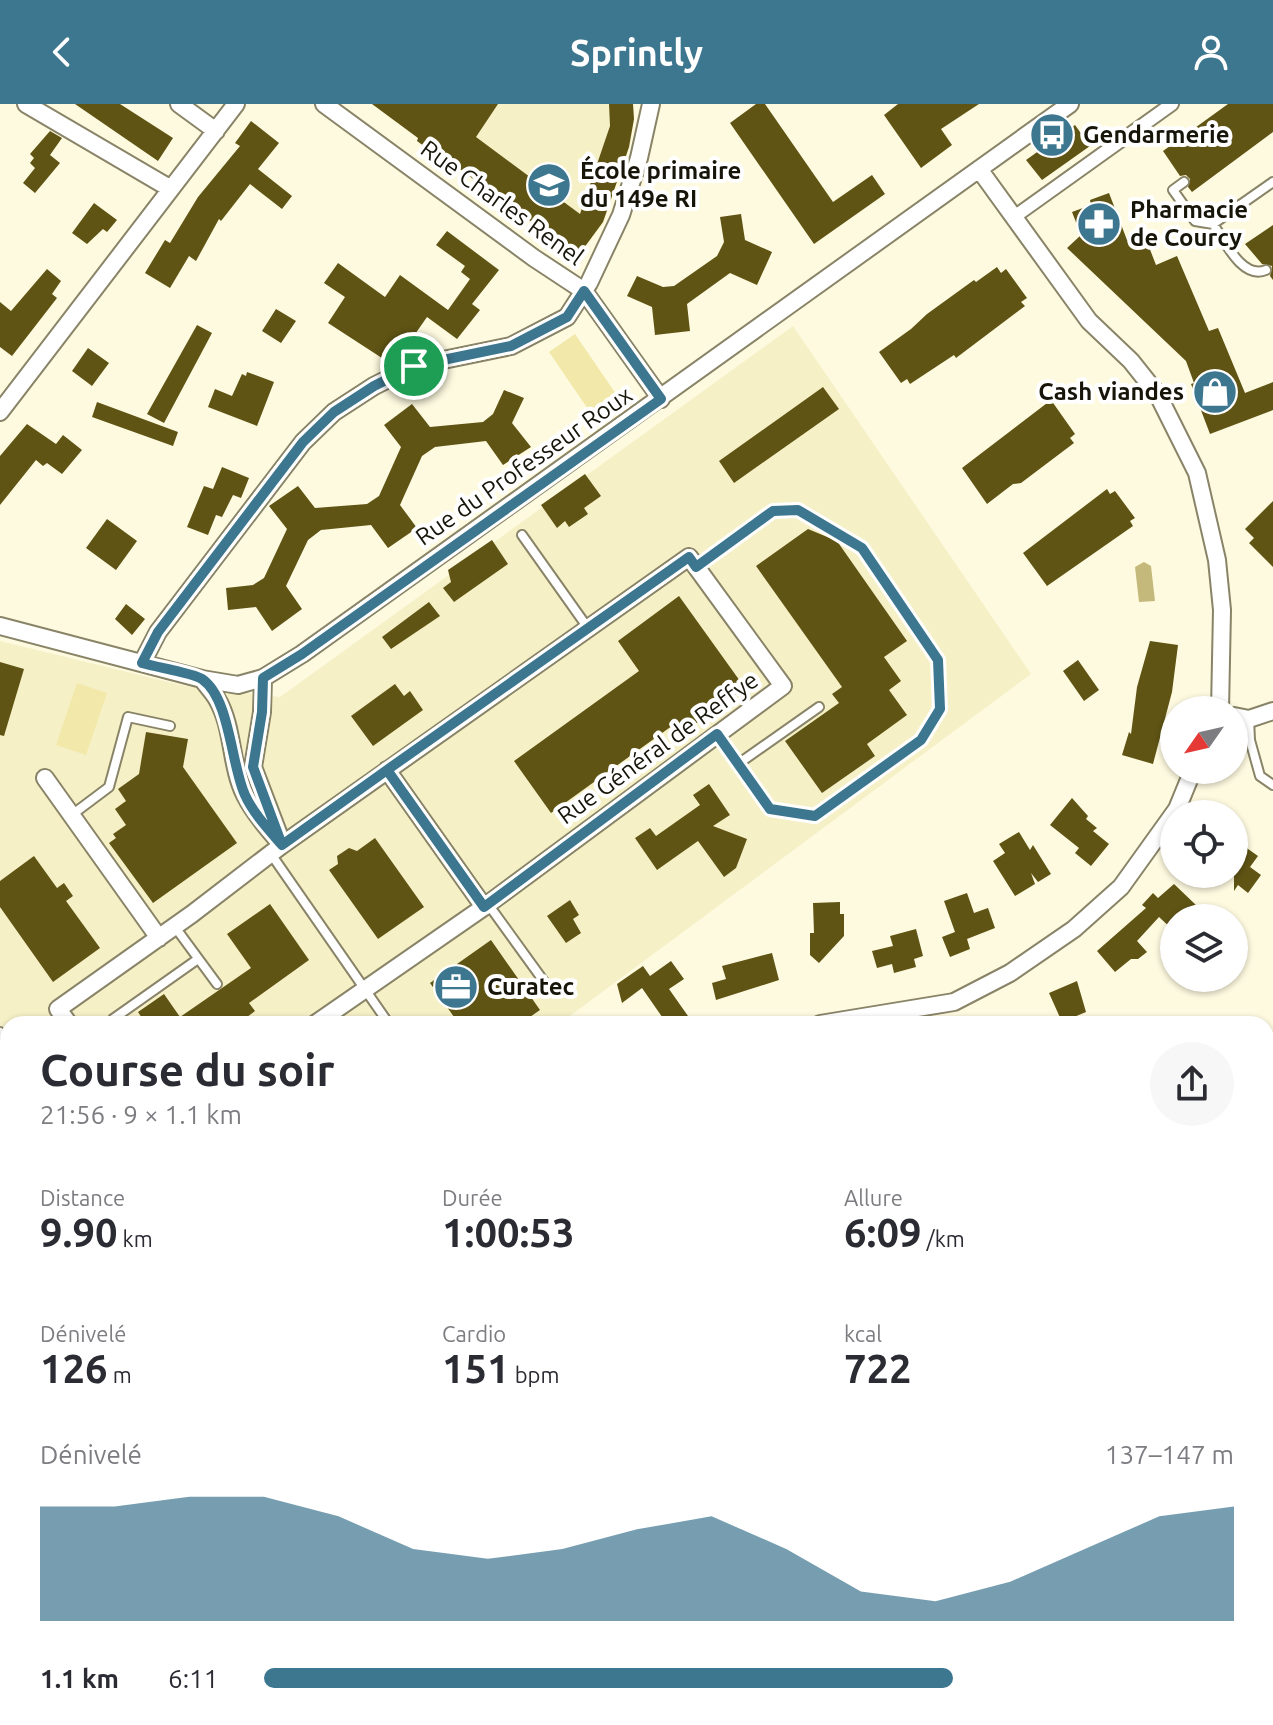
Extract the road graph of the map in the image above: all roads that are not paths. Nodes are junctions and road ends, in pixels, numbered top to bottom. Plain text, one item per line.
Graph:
1 (26, 104) edge
2 (179, 104) edge
3 (236, 104) edge
4 (324, 104) edge
5 (651, 104) edge
6 (1070, 104) edge
7 (1172, 104) edge
8 (216, 131) junction
9 (979, 169) junction
10 (1184, 182) dead end
11 (1273, 182) edge
12 (171, 189) junction
13 (1014, 217) junction
14 (1213, 224) junction
15 (1266, 270) dead end
16 (584, 291) junction
17 (661, 399) junction
18 (0, 412) edge
19 (522, 535) dead end
20 (696, 567) junction
21 (0, 626) edge
22 (588, 628) junction
23 (142, 663) junction
24 (263, 678) junction
25 (202, 679) junction
26 (1220, 696) edge
27 (819, 707) dead end
28 (1273, 711) edge
29 (1248, 716) edge
30 (170, 726) dead end
31 (717, 734) junction
32 (1248, 734) edge
33 (738, 764) junction
34 (387, 770) junction
35 (45, 778) dead end
36 (1187, 784) edge
37 (1273, 785) edge
38 (73, 814) junction
39 (276, 849) junction
40 (486, 906) junction
41 (175, 927) junction
42 (159, 938) junction
43 (198, 959) junction
44 (217, 984) dead end
45 (548, 987) dead end
46 (365, 990) junction
47 (63, 1016) edge
48 (117, 1016) edge
49 (330, 1016) edge
50 (383, 1016) edge
51 (869, 1016) edge

1 - 12 street
2 - 8 street
3 - 8 street
4 - 16 street, Rue Charles Renel
5 - 16 street
6 - 9 street, Rue du Professeur Roux
7 - 13 street
8 - 12 street
9 - 13 street
9 - 17 street, Rue du Professeur Roux
10 - 14 lane
11 - 14 lane
12 - 18 street
13 - 26 street
14 - 15 lane
16 - 17 street, Rue Charles Renel
16 - 23 street
17 - 24 street, Rue du Professeur Roux
19 - 22 lane
20 - 22 street
20 - 31 street, Rue Général de Reffye
20 - 33 lane
21 - 23 street, Rue du Professeur Roux
22 - 34 street
23 - 25 street, Rue du Professeur Roux
24 - 25 street, Rue du Professeur Roux
24 - 39 street
25 - 39 street
27 - 33 lane
28 - 29 street
30 - 38 lane
31 - 33 lane
31 - 40 street, Rue Général de Reffye
32 - 37 lane
34 - 39 street
34 - 40 street
35 - 38 street
36 - 51 street
38 - 42 street
39 - 41 street
39 - 46 lane
40 - 45 lane
40 - 46 street, Rue Général de Reffye
41 - 42 street
41 - 43 lane
42 - 47 street
43 - 44 lane
43 - 48 lane
46 - 49 street, Rue Général de Reffye
46 - 50 lane

